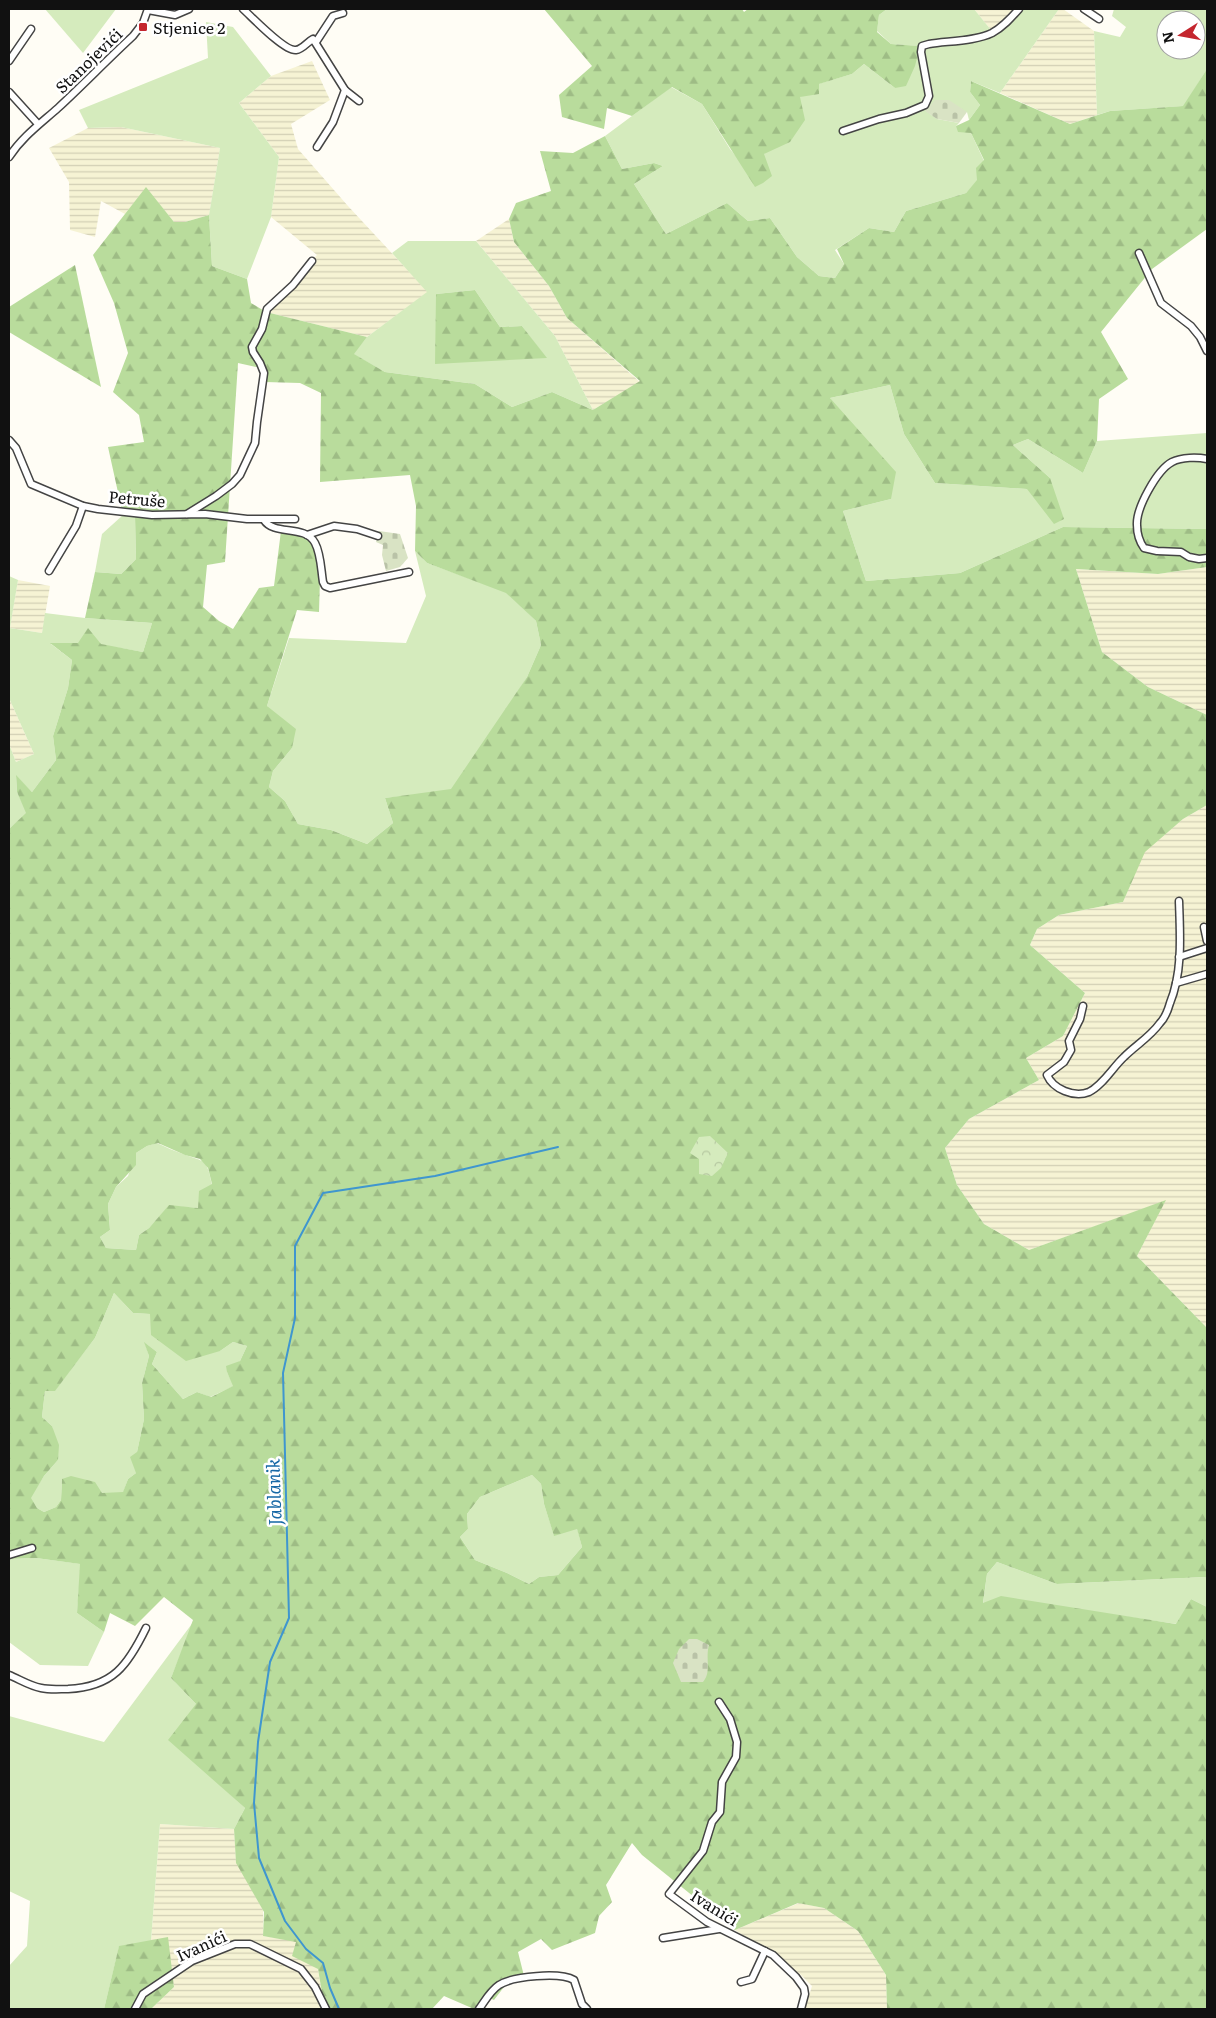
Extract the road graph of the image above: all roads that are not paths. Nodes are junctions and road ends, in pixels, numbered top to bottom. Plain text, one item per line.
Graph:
1 (148, 9) edge
2 (189, 9) edge
3 (242, 9) edge
4 (1019, 9) edge
5 (1084, 9) edge
6 (343, 13) dead end
7 (1099, 20) dead end
8 (31, 30) dead end
9 (316, 42) junction
10 (9, 61) edge
11 (345, 90) junction
12 (9, 92) edge
13 (359, 101) dead end
14 (38, 124) junction
15 (843, 131) dead end
16 (317, 147) dead end
17 (9, 157) edge
18 (1139, 254) dead end
19 (312, 261) dead end
20 (1207, 351) edge
21 (9, 440) edge
22 (1207, 459) edge
23 (83, 506) junction
24 (186, 514) junction
25 (295, 519) dead end
26 (264, 520) junction
27 (307, 535) junction
28 (378, 536) dead end
29 (1207, 558) edge
30 (49, 571) dead end
31 (409, 572) dead end
32 (1179, 901) dead end
33 (1204, 927) dead end
34 (1207, 941) edge
35 (1207, 948) edge
36 (1179, 957) junction
37 (1207, 974) edge
38 (1176, 983) junction
39 (1083, 1006) dead end
40 (32, 1548) dead end
41 (9, 1555) edge
42 (146, 1628) dead end
43 (9, 1675) edge
44 (719, 1702) dead end
45 (719, 1929) junction
46 (663, 1938) dead end
47 (765, 1950) junction
48 (741, 1982) dead end
49 (135, 2009) edge
50 (326, 2009) edge
51 (479, 2009) edge
52 (587, 2009) edge
53 (801, 2009) edge

1 - 2 street
1 - 14 street, Stanojevići
3 - 9 street
4 - 15 street
5 - 7 street
6 - 9 street
8 - 10 street
9 - 11 street
11 - 13 street
11 - 16 street
12 - 14 street
14 - 17 street, Stanojevići
18 - 20 street
19 - 24 street
21 - 23 street, Petruše
22 - 29 street
23 - 24 street, Petruše
23 - 30 street
24 - 26 street, Petruše
25 - 26 street, Petruše
26 - 27 street
27 - 28 street
27 - 31 street
32 - 36 street
33 - 34 street
35 - 36 street
36 - 38 street
37 - 38 street
38 - 39 street
40 - 41 street
42 - 43 street
44 - 45 street, Ivanići
45 - 46 street
45 - 47 street, Ivanići
47 - 48 street
47 - 53 street, Ivanići
49 - 50 street, Ivanići
51 - 52 street

